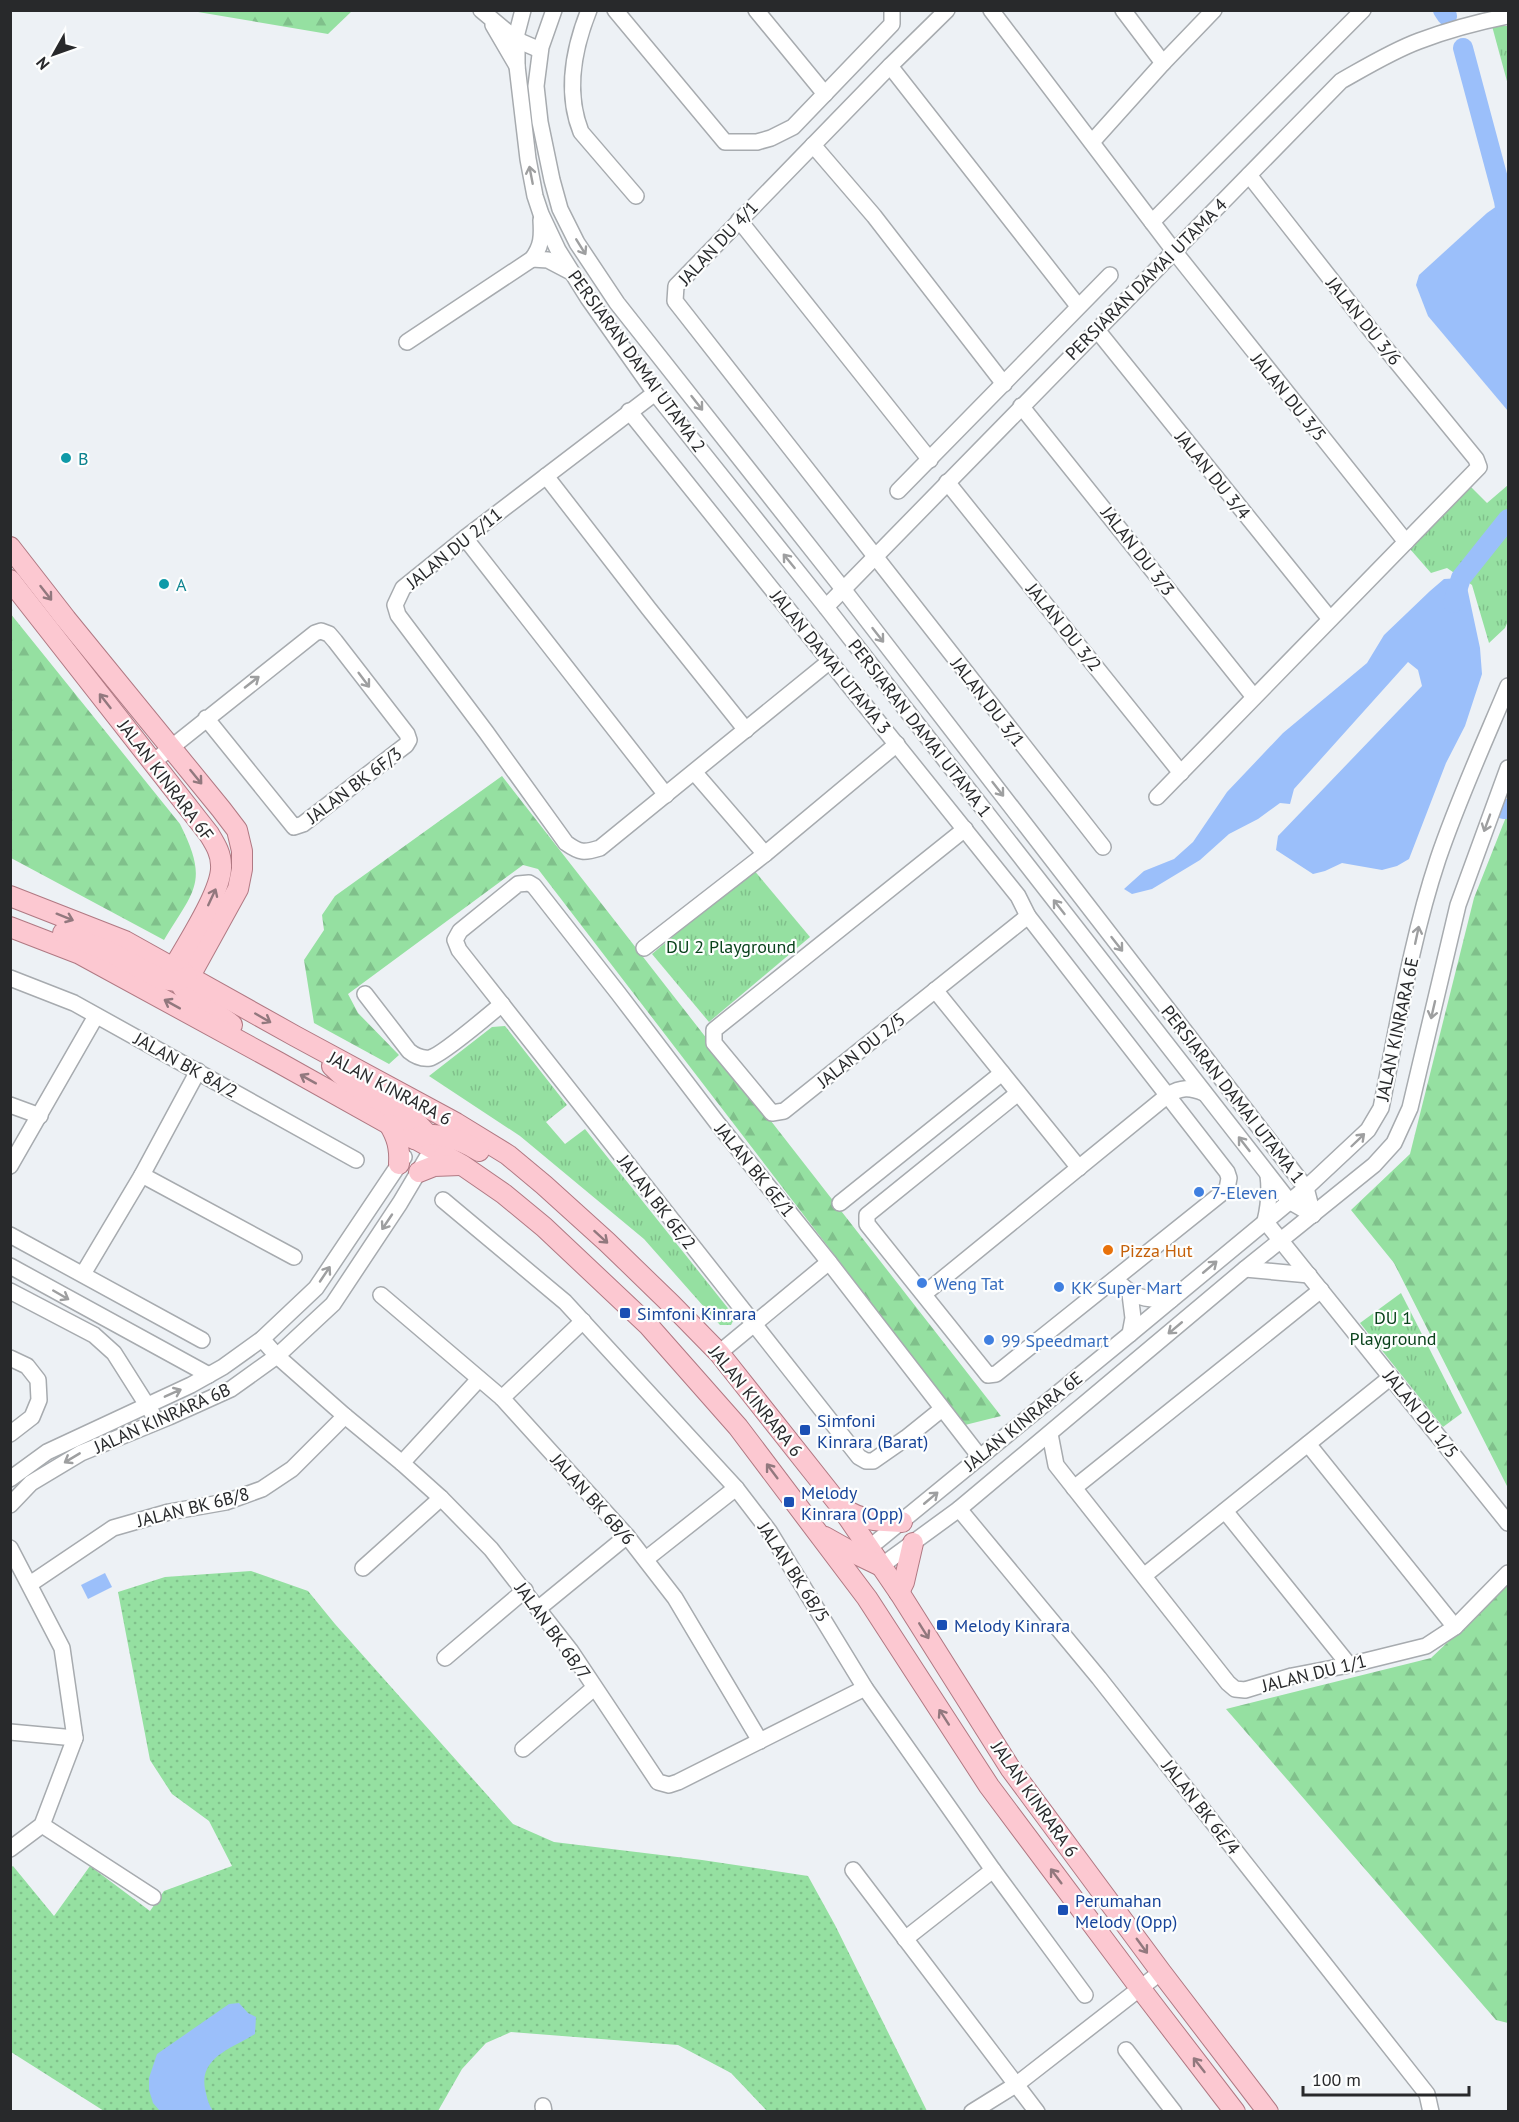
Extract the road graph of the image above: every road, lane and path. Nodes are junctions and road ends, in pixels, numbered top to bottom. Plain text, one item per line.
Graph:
1 (523, 10) edge
2 (554, 10) edge
3 (589, 10) edge
4 (615, 10) edge
5 (756, 10) edge
6 (892, 10) edge
7 (947, 10) edge
8 (991, 10) edge
9 (1123, 10) edge
10 (1214, 10) edge
11 (1364, 10) edge
12 (486, 15) edge
13 (1509, 16) edge
14 (517, 40) junction
15 (540, 50) junction
16 (1163, 63) junction
17 (517, 66) junction
18 (890, 66) junction
19 (825, 94) junction
20 (1092, 142) junction
21 (813, 145) junction
22 (1249, 175) junction
23 (636, 196) dead end
24 (541, 214) junction
25 (739, 220) junction
26 (1152, 222) junction
27 (1174, 252) junction
28 (531, 259) junction
29 (572, 272) junction
30 (1110, 274) dead end
31 (1078, 306) junction
32 (1097, 330) junction
33 (407, 342) dead end
34 (1004, 384) junction
35 (655, 393) junction
36 (1021, 406) junction
37 (630, 411) junction
38 (930, 460) junction
39 (546, 476) junction
40 (947, 482) junction
41 (898, 491) dead end
42 (465, 538) junction
43 (1406, 542) junction
44 (10, 547) edge
45 (874, 556) junction
46 (10, 580) edge
47 (843, 589) junction
48 (826, 607) junction
49 (1330, 620) junction
50 (830, 661) junction
51 (1509, 686) edge
52 (1254, 697) junction
53 (206, 718) junction
54 (746, 730) junction
55 (897, 744) junction
56 (171, 747) junction
57 (153, 762) junction
58 (1509, 768) edge
59 (695, 773) junction
60 (1181, 773) junction
61 (666, 795) junction
62 (1157, 797) dead end
63 (965, 829) junction
64 (1103, 847) dead end
65 (765, 854) junction
66 (529, 883) joint
67 (10, 896) edge
68 (1028, 916) junction
69 (12, 927) edge
70 (199, 940) junction
71 (644, 948) dead end
72 (143, 951) junction
73 (180, 975) junction
74 (10, 978) edge
75 (212, 989) junction
76 (935, 990) junction
77 (365, 994) dead end
78 (502, 1004) junction
79 (96, 1016) junction
80 (295, 1036) junction
81 (1176, 1057) junction
82 (278, 1062) junction
83 (198, 1071) junction
84 (1002, 1073) junction
85 (1204, 1093) junction
86 (1018, 1094) junction
87 (1168, 1095) junction
88 (10, 1105) edge
89 (40, 1116) junction
90 (389, 1124) junction
91 (424, 1141) junction
92 (356, 1160) dead end
93 (399, 1164) junction
94 (462, 1165) junction
95 (1288, 1165) junction
96 (10, 1166) edge
97 (1079, 1168) junction
98 (1328, 1168) junction
99 (418, 1172) junction
100 (1268, 1174) junction
101 (142, 1175) junction
102 (1306, 1188) junction
103 (443, 1200) dead end
104 (1289, 1201) junction
105 (840, 1203) dead end
106 (575, 1214) junction
107 (1312, 1215) junction
108 (1265, 1221) junction
109 (10, 1235) edge
110 (1281, 1240) junction
111 (294, 1257) dead end
112 (829, 1262) junction
113 (10, 1266) edge
114 (1245, 1269) junction
115 (83, 1274) junction
116 (1309, 1275) junction
117 (1114, 1279) junction
118 (1321, 1290) junction
119 (10, 1291) edge
120 (924, 1294) junction
121 (1130, 1294) junction
122 (381, 1296) dead end
123 (1171, 1300) junction
124 (583, 1321) junction
125 (754, 1325) junction
126 (1130, 1334) junction
127 (262, 1339) junction
128 (202, 1340) dead end
129 (719, 1353) junction
130 (277, 1356) junction
131 (10, 1358) edge
132 (209, 1375) junction
133 (1391, 1377) junction
134 (479, 1379) junction
135 (132, 1383) junction
136 (502, 1398) junction
137 (146, 1405) junction
138 (942, 1409) junction
139 (129, 1413) junction
140 (345, 1416) junction
141 (169, 1417) junction
142 (10, 1434) edge
143 (1050, 1434) junction
144 (1308, 1444) junction
145 (1026, 1454) junction
146 (980, 1457) junction
147 (402, 1463) junction
148 (1056, 1465) junction
149 (10, 1479) edge
150 (736, 1488) junction
151 (1074, 1488) junction
152 (441, 1498) junction
153 (10, 1505) edge
154 (841, 1507) junction
155 (959, 1509) junction
156 (1225, 1510) junction
157 (903, 1521) junction
158 (1509, 1523) edge
159 (816, 1530) junction
160 (627, 1536) junction
161 (913, 1542) junction
162 (10, 1548) edge
163 (873, 1558) junction
164 (646, 1559) junction
165 (363, 1568) dead end
166 (1509, 1573) edge
167 (1144, 1575) junction
168 (30, 1584) junction
169 (525, 1590) junction
170 (900, 1592) junction
171 (867, 1598) junction
172 (539, 1608) junction
173 (1455, 1627) junction
174 (444, 1658) dead end
175 (1349, 1665) junction
176 (594, 1688) junction
177 (865, 1688) junction
178 (10, 1732) edge
179 (75, 1738) junction
180 (760, 1741) junction
181 (523, 1749) dead end
182 (42, 1825) junction
183 (10, 1849) edge
184 (853, 1870) dead end
185 (993, 1870) junction
186 (153, 1897) dead end
187 (905, 1939) junction
188 (1161, 1972) junction
189 (1140, 1988) junction
190 (1085, 1995) dead end
191 (1126, 2050) dead end
192 (1017, 2084) junction
193 (972, 2112) edge
194 (1037, 2112) edge
195 (1174, 2112) edge
196 (1235, 2112) edge
197 (1268, 2112) edge
198 (1431, 2112) edge

1 - 14 street, PERSIARAN DAMAI UTAMA 2
2 - 15 street, PERSIARAN DAMAI UTAMA 2
3 - 23 street
4 - 19 street
5 - 19 street
6 - 19 street
7 - 18 street, JALAN DU 4/1
8 - 20 street, JALAN DU 3/5
9 - 16 street
10 - 16 street
11 - 26 street
12 - 14 street
12 - 17 street
13 - 22 street, PERSIARAN DAMAI UTAMA 4
14 - 15 street
14 - 17 street, PERSIARAN DAMAI UTAMA 2
15 -> 47 street, PERSIARAN DAMAI UTAMA 2
16 - 20 street
24 -> 17 street, PERSIARAN DAMAI UTAMA 2
18 - 21 street, JALAN DU 4/1
18 - 31 street
20 - 26 street, JALAN DU 3/5
21 - 25 street, JALAN DU 4/1
21 - 34 street
22 - 27 street, PERSIARAN DAMAI UTAMA 4
22 - 43 street, JALAN DU 3/6
24 - 28 street
24 - 29 street, PERSIARAN DAMAI UTAMA 2
25 - 38 street
25 - 45 street, JALAN DU 4/1
26 - 27 street, JALAN DU 3/5
27 - 32 street, PERSIARAN DAMAI UTAMA 4
27 - 43 street, JALAN DU 3/5
28 - 29 street
28 - 33 street
29 - 35 street, PERSIARAN DAMAI UTAMA 2
30 - 31 street
31 - 34 street
32 - 36 street, PERSIARAN DAMAI UTAMA 4
32 - 49 street, JALAN DU 3/4
34 - 38 street
35 - 37 street, JALAN DU 2/11
48 -> 35 street, PERSIARAN DAMAI UTAMA 2
36 - 40 street, PERSIARAN DAMAI UTAMA 4
36 - 52 street, JALAN DU 3/3
37 - 39 street, JALAN DU 2/11
37 - 50 street, JALAN DAMAI UTAMA 3
38 - 41 street
39 - 42 street, JALAN DU 2/11
39 - 54 street
40 - 45 street, PERSIARAN DAMAI UTAMA 4
40 - 60 street, JALAN DU 3/2
42 - 61 street
42 - 61 street, JALAN DU 2/11
43 - 49 street
44 -> 56 main road, JALAN KINRARA 6F
45 - 47 street, PERSIARAN DAMAI UTAMA 4
45 - 64 street, JALAN DU 3/1
57 -> 46 main road, JALAN KINRARA 6F
47 - 48 street, PERSIARAN DAMAI UTAMA 4
47 -> 95 street, PERSIARAN DAMAI UTAMA 1
81 -> 48 street, PERSIARAN DAMAI UTAMA 1
49 - 52 street
50 - 54 street
50 - 55 street, JALAN DAMAI UTAMA 3
98 -> 51 street, JALAN KINRARA 6E
52 - 60 street
53 -> 53 street, JALAN BK 6F/3
53 - 56 street, JALAN BK 6F/3
54 - 59 street
55 - 63 street, JALAN DAMAI UTAMA 3
55 - 65 street
56 - 57 street, JALAN BK 6F/3
56 -> 70 main road, JALAN KINRARA 6F
70 -> 57 main road, JALAN KINRARA 6F
58 -> 107 street, JALAN KINRARA 6E
59 - 61 street
59 - 65 street
60 - 62 street
63 - 68 street, JALAN DAMAI UTAMA 3
63 - 76 street, JALAN DU 2/5
65 - 71 street
66 - 78 street, JALAN BK 6E/2
66 - 112 street, JALAN BK 6E/1
67 -> 72 main road, JALAN KINRARA 6
68 - 76 street, JALAN DU 2/5
68 - 87 street, JALAN DAMAI UTAMA 3
69 - 73 main road
82 -> 69 main road, JALAN KINRARA 6
70 - 72 main road
70 - 73 main road, JALAN KINRARA 6F
70 - 75 main road
72 - 73 main road, JALAN KINRARA 6
73 - 75 main road, JALAN KINRARA 6
73 - 82 main road
74 - 79 street, JALAN BK 8A/2
75 -> 80 main road, JALAN KINRARA 6
76 - 84 street
77 - 78 street
78 - 125 street, JALAN BK 6E/2
79 - 83 street, JALAN BK 8A/2
79 - 89 street
80 - 91 main road
80 - 106 main road, JALAN KINRARA 6
81 - 85 street, PERSIARAN DAMAI UTAMA 1
81 - 87 street
90 -> 82 main road, JALAN KINRARA 6
83 - 92 street, JALAN BK 8A/2
83 - 101 street
84 - 86 street
84 - 105 street
85 - 87 street
100 -> 85 street, PERSIARAN DAMAI UTAMA 1
86 - 97 street
86 - 120 street
87 - 97 street
87 - 117 street, JALAN DAMAI UTAMA 3
88 - 89 street
89 - 96 street
90 - 91 main road, JALAN KINRARA 6
90 - 93 main road
91 - 93 street, JALAN KINRARA 6B
91 - 94 main road, JALAN KINRARA 6
91 - 99 street, JALAN KINRARA 6B
91 - 106 main road
127 -> 93 street, JALAN KINRARA 6B
94 - 99 main road
159 -> 94 main road, JALAN KINRARA 6
95 - 98 street
95 - 102 street, PERSIARAN DAMAI UTAMA 1
97 - 120 street
98 - 102 street, JALAN KINRARA 6E
99 -> 130 street, JALAN KINRARA 6B
100 - 104 street, PERSIARAN DAMAI UTAMA 1
100 - 108 street
101 - 111 street
101 - 115 street
102 - 104 street, JALAN KINRARA 6E
102 - 107 street, PERSIARAN DAMAI UTAMA 1
103 - 124 street, JALAN BK 6B/5
104 - 107 street, PERSIARAN DAMAI UTAMA 1
104 - 108 street, JALAN KINRARA 6E
106 -> 129 main road, JALAN KINRARA 6
107 - 110 street, JALAN KINRARA 6E
108 - 110 street, JALAN DU 1/5
123 -> 108 street, JALAN KINRARA 6E
109 - 115 street
110 - 114 street, JALAN KINRARA 6E
110 - 116 street, JALAN DU 1/5
112 - 125 street
112 - 138 street, JALAN BK 6E/1
113 -> 132 street
114 - 116 street
114 -> 143 street, JALAN KINRARA 6E
115 - 128 street
116 - 118 street, JALAN DU 1/5
117 - 120 street
117 - 121 street
118 - 133 street, JALAN DU 1/5
118 - 151 street
119 - 135 street
121 - 123 street
121 - 126 street
122 - 134 street, JALAN BK 6B/6
123 - 126 street, JALAN KINRARA 6E
124 - 136 street
124 - 150 street, JALAN BK 6B/5
125 - 129 street
125 - 138 street, JALAN BK 6E/2
126 - 146 street, JALAN KINRARA 6E
127 - 130 street, JALAN BK 6B/7
127 - 132 street, JALAN KINRARA 6B
129 - 154 main road, JALAN KINRARA 6
130 - 140 street, JALAN BK 6B/7
130 - 141 street, JALAN KINRARA 6B
131 - 142 street
137 -> 132 street, JALAN KINRARA 6B
133 - 144 street
133 - 158 street, JALAN DU 1/5
134 - 136 street, JALAN BK 6B/6
134 - 147 street
135 - 137 street
135 - 139 street
136 - 160 street, JALAN BK 6B/6
137 - 139 street, JALAN KINRARA 6B
137 - 141 street
138 - 146 street, JALAN BK 6E/1
139 - 149 street, JALAN KINRARA 6B
140 - 147 street, JALAN BK 6B/7
140 - 168 street, JALAN BK 6B/8
141 -> 153 street, JALAN KINRARA 6B
143 - 145 street, JALAN KINRARA 6E
143 - 148 street
144 - 156 street
144 - 173 street
145 - 148 street, JALAN KINRARA 6E
145 - 155 street, JALAN KINRARA 6E
157 -> 146 street, JALAN KINRARA 6E
147 - 152 street, JALAN BK 6B/7
148 - 151 street
150 - 164 street
150 - 177 street, JALAN BK 6B/5
151 - 167 street
152 - 165 street
152 - 169 street, JALAN BK 6B/7
154 - 157 main road
154 - 163 main road, JALAN KINRARA 6
155 - 161 street, JALAN KINRARA 6E
155 - 198 street, JALAN BK 6E/4
156 - 167 street
156 - 175 street
157 - 163 street, JALAN KINRARA 6E
159 - 163 main road
159 - 171 main road, JALAN KINRARA 6
160 - 164 street, JALAN BK 6B/6
160 - 172 street
161 - 163 street, JALAN KINRARA 6E
161 - 170 main road
162 - 168 street
163 - 170 main road, JALAN KINRARA 6
163 - 171 main road
164 - 180 street, JALAN BK 6B/6
166 - 173 street, JALAN DU 1/1
167 - 175 street, JALAN DU 1/1
168 - 179 street
169 - 172 street, JALAN BK 6B/7
169 - 174 street
170 -> 188 main road, JALAN KINRARA 6
189 -> 171 main road, JALAN KINRARA 6
172 - 176 street, JALAN BK 6B/7
173 - 175 street, JALAN DU 1/1
176 - 180 street, JALAN BK 6B/7
176 - 181 street
177 - 180 street, JALAN BK 6B/7
177 - 185 street, JALAN BK 6B/5
178 - 179 street
179 - 182 street
182 - 183 street
182 - 186 street
184 - 187 street
185 - 187 street
185 - 190 street, JALAN BK 6B/5
187 - 192 street
188 - 189 street
188 - 197 main road, JALAN KINRARA 6
189 - 192 street
196 -> 189 main road, JALAN KINRARA 6
191 - 195 street
192 - 193 street
192 - 194 street

